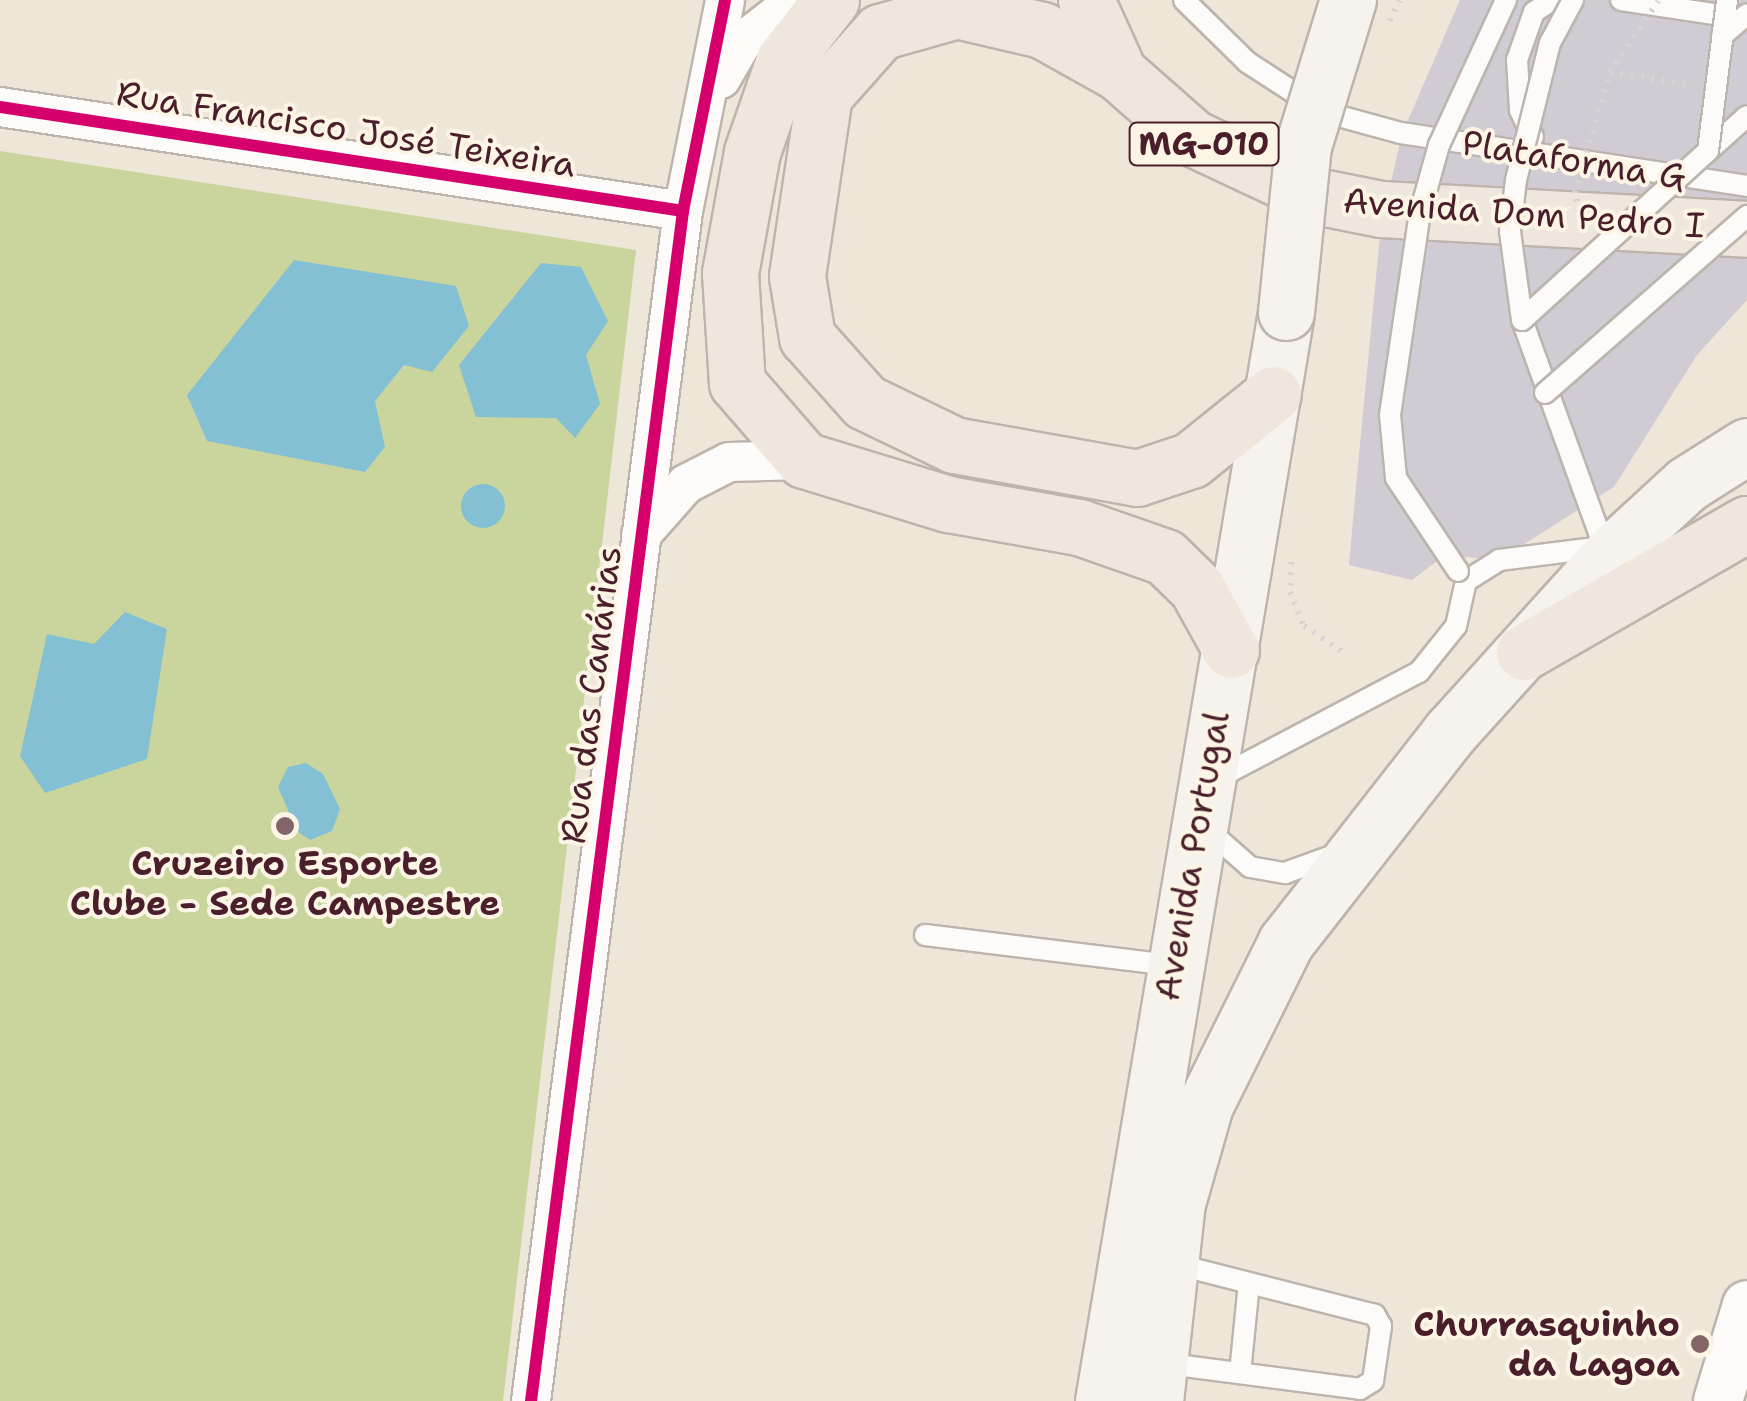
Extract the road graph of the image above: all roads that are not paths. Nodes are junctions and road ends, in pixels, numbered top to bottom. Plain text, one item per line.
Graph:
1 (726, 0) edge
2 (796, 0) edge
3 (831, 0) edge
4 (1086, 0) edge
5 (1184, 0) edge
6 (1506, 0) edge
7 (1552, 0) edge
8 (1573, 0) edge
9 (1621, 0) edge
10 (1726, 0) edge
11 (1747, 16) edge
12 (1365, 18) edge
13 (1722, 36) junction
14 (1119, 73) junction
15 (710, 98) junction
16 (0, 107) edge
17 (1747, 116) edge
18 (1708, 151) junction
19 (1542, 155) junction
20 (1747, 186) edge
21 (683, 211) junction
22 (1747, 216) edge
23 (1747, 230) edge
24 (1522, 320) junction
25 (1545, 393) junction
26 (1273, 394) junction
27 (1747, 446) edge
28 (804, 460) junction
29 (1688, 483) junction
30 (1747, 524) edge
31 (642, 535) junction
32 (1604, 547) junction
33 (1462, 576) junction
34 (1232, 650) junction
35 (1524, 652) junction
36 (1199, 802) junction
37 (1374, 822) junction
38 (925, 935) dead end
39 (1171, 965) junction
40 (1170, 1263) junction
41 (1249, 1283) junction
42 (1747, 1305) edge
43 (1240, 1373) junction
44 (1157, 1382) edge
45 (532, 1401) edge
46 (1103, 1401) edge
47 (1718, 1401) edge

1 - 15 street, Rua das Canárias
2 - 15 street, Rua das Canárias
3 - 28 highway
4 - 14 highway, Avenida Dom Pedro I / MG-010
5 - 19 lane, Plataforma G
6 - 33 lane, bridge
7 - 19 lane
8 - 24 lane, bridge
9 - 11 lane
10 - 13 lane, bridge
11 - 13 lane, bridge
12 - 26 main road, Avenida Portugal, bridge
13 - 18 lane, bridge
14 - 23 highway, Avenida Dom Pedro I / MG-010
14 - 26 highway
15 - 21 street, Rua das Canárias
16 - 21 street, Rua Francisco José Teixeira
17 - 18 lane
18 - 24 lane, bridge
19 - 20 lane, Plataforma G
21 - 31 street, Rua das Canárias
22 - 25 lane, bridge
24 - 25 lane
25 - 32 lane
26 - 34 main road, Avenida Portugal
27 - 29 main road
28 - 31 street, Rua das Canárias
28 - 34 highway
29 - 32 lane
29 - 35 main road
30 - 35 highway
31 - 45 street, Rua das Canárias
32 - 33 lane
32 - 35 lane
33 - 36 lane
34 - 36 main road, Avenida Portugal
35 - 37 main road
36 - 37 lane
36 - 39 main road, Avenida Portugal
37 - 40 main road
38 - 39 lane
39 - 46 main road, Avenida Portugal
40 - 41 lane
40 - 44 main road
41 - 43 lane
41 - 43 lane
42 - 47 street
43 - 44 lane

